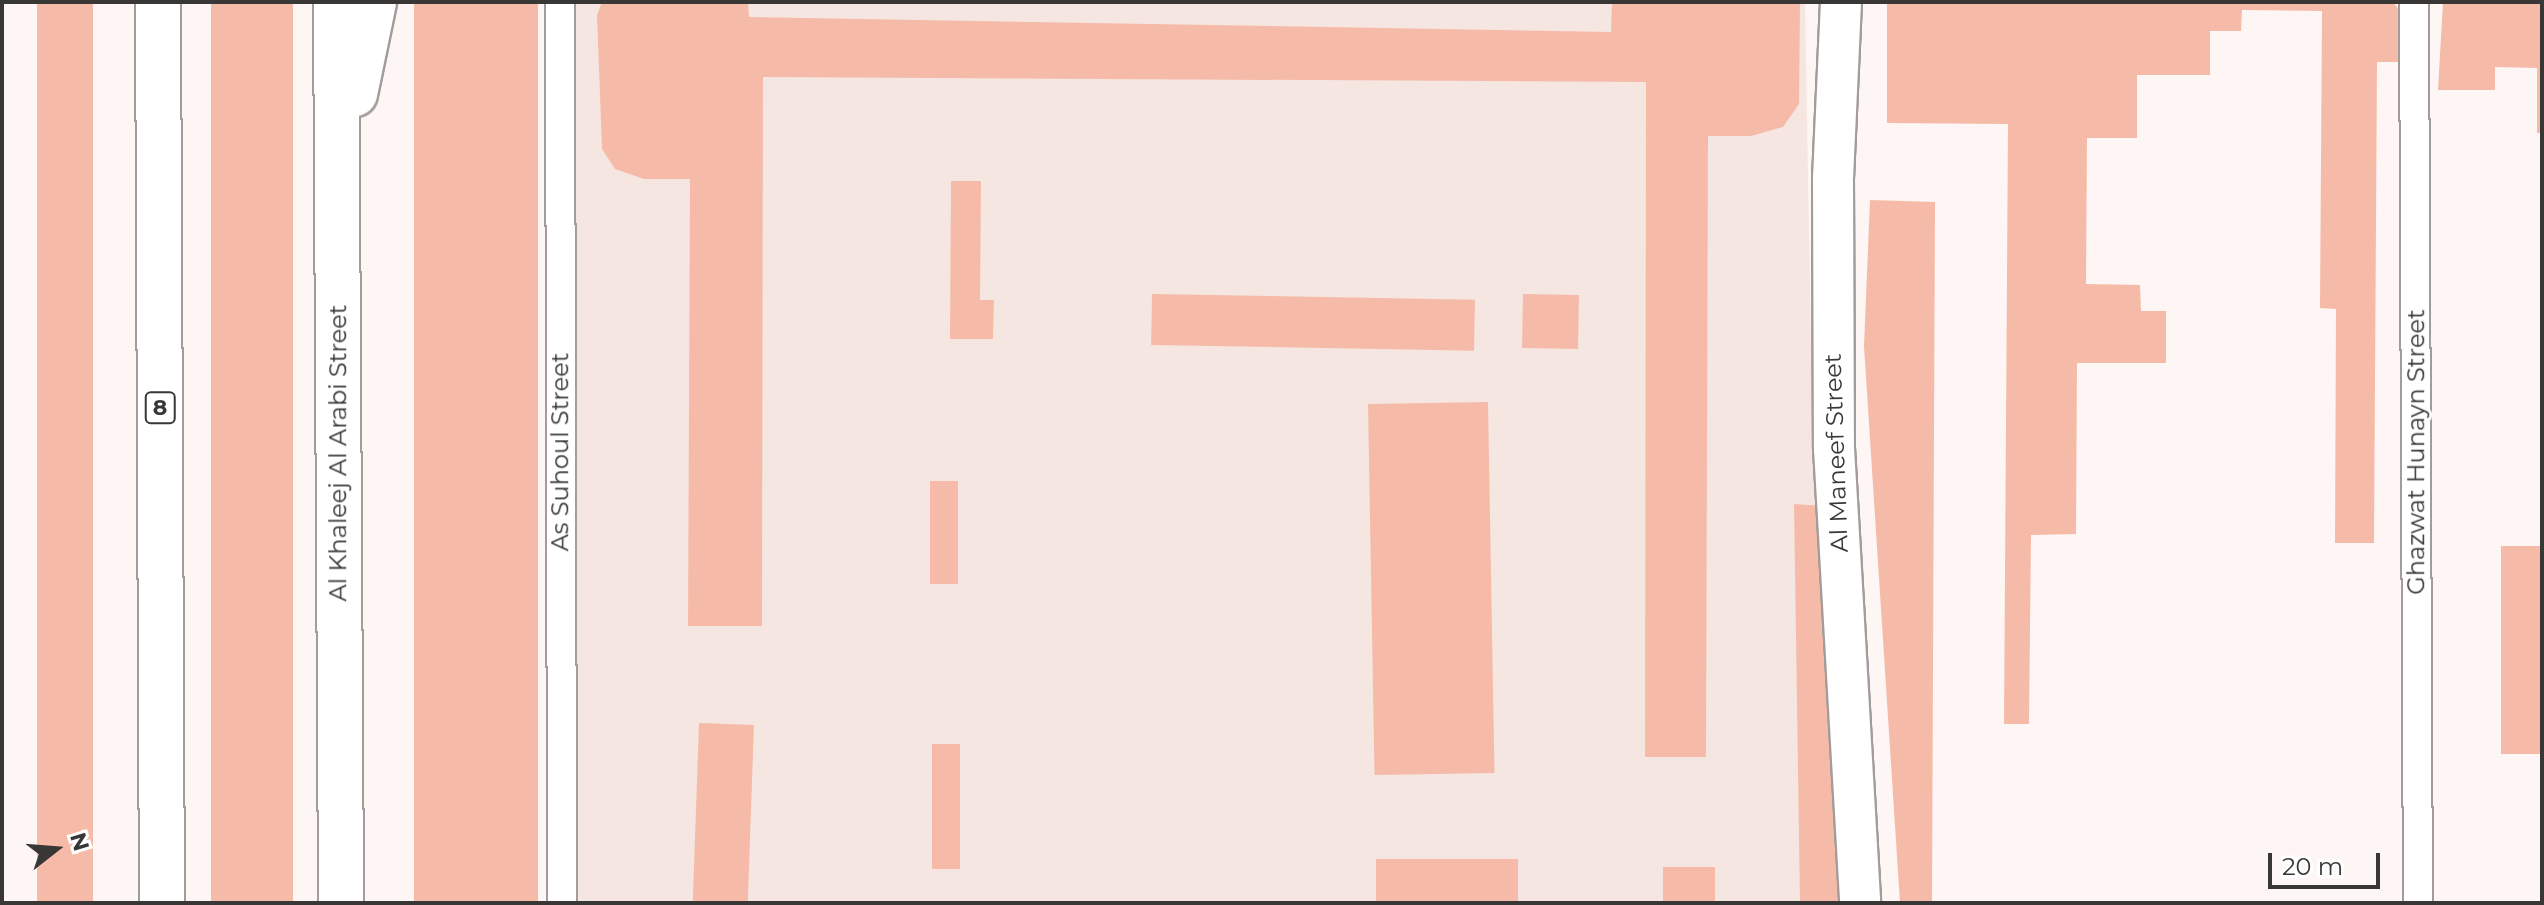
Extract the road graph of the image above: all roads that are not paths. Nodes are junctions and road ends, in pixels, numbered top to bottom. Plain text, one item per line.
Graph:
1 (158, 2) edge
2 (336, 2) edge
3 (374, 2) edge
4 (560, 2) edge
5 (1841, 2) edge
6 (2414, 2) edge
7 (337, 183) junction
8 (161, 815) junction
9 (145, 903) edge
10 (162, 903) edge
11 (341, 903) edge
12 (562, 903) edge
13 (1860, 903) edge
14 (2418, 903) edge

1 - 8 highway, 8
2 - 7 highway, Al Khaleej Al Arabi Street
3 - 7 highway
4 - 12 street, As Suhoul Street
5 - 13 street, Al Maneef Street
6 - 14 street, Ghazwat Hunayn Street
7 - 11 highway, Al Khaleej Al Arabi Street
8 - 9 highway
8 - 10 highway, 8

